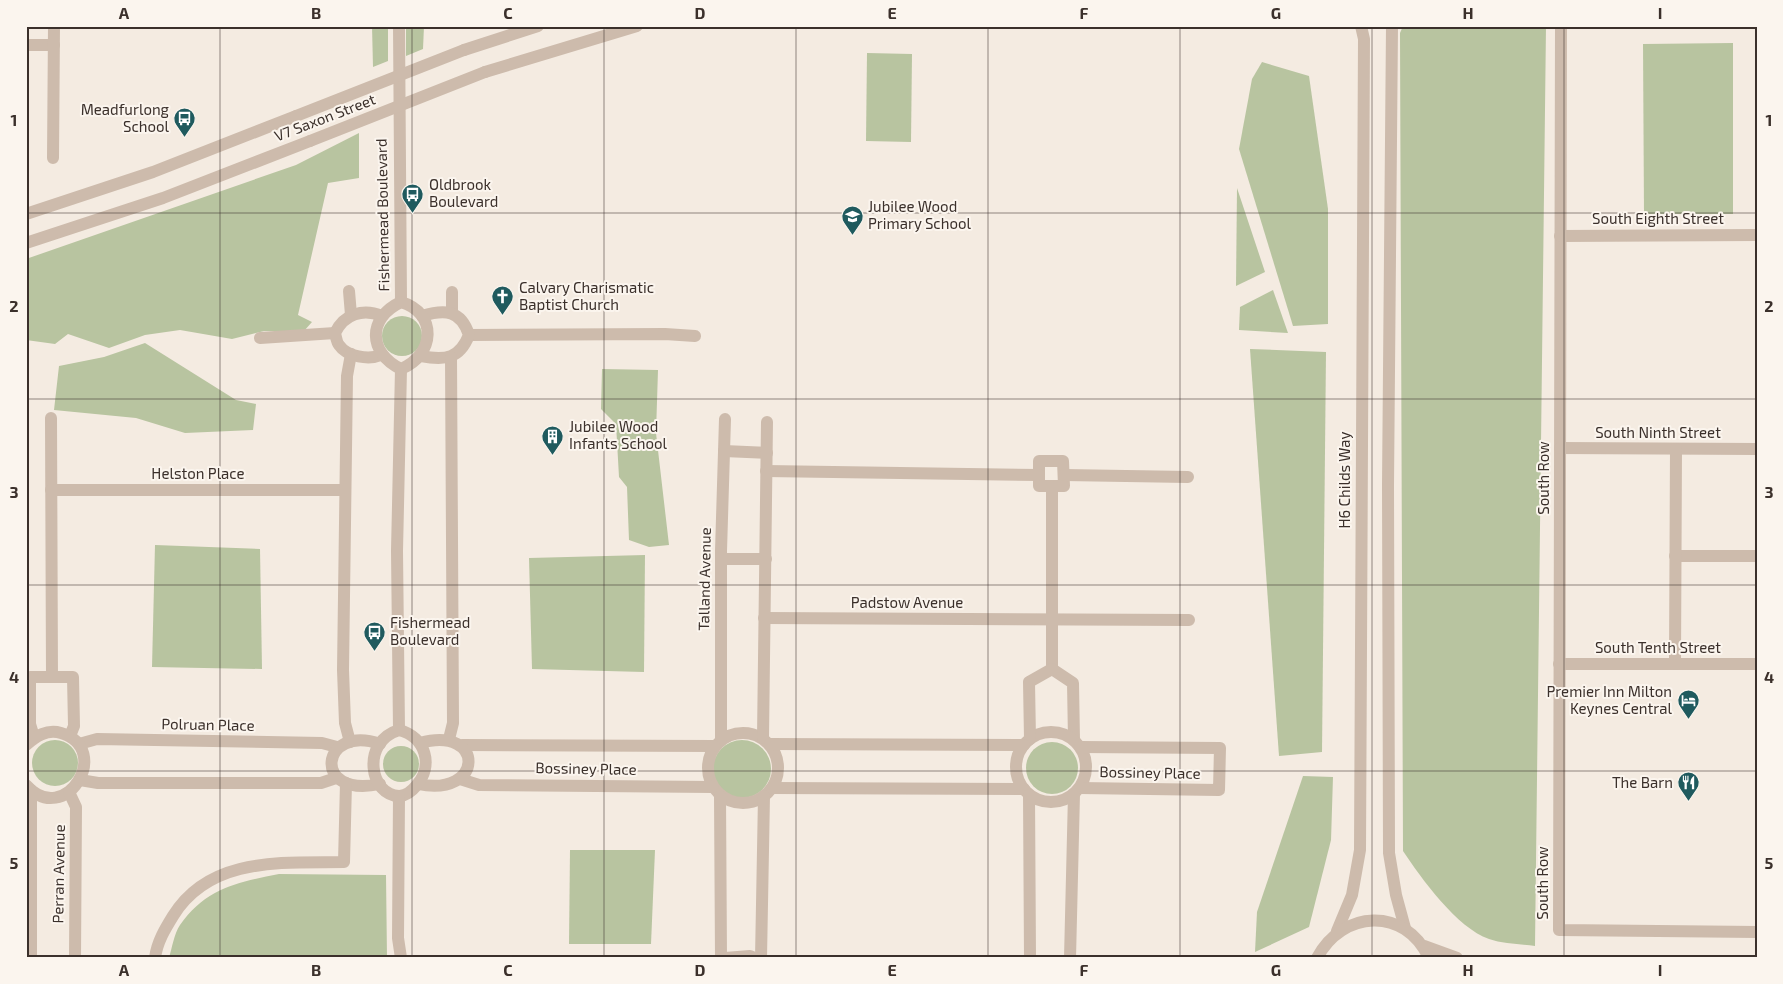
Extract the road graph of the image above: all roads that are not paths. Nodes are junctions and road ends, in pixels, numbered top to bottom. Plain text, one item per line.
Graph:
1 (54, 26) edge
2 (398, 26) edge
3 (538, 26) edge
4 (637, 26) edge
5 (1361, 26) edge
6 (1392, 26) edge
7 (1561, 26) edge
8 (26, 45) edge
9 (54, 45) junction
10 (53, 158) dead end
11 (26, 214) edge
12 (1560, 236) junction
13 (1757, 236) edge
14 (26, 243) edge
15 (349, 291) dead end
16 (452, 292) dead end
17 (401, 302) junction
18 (452, 313) junction
19 (351, 315) junction
20 (382, 316) junction
21 (422, 316) junction
22 (335, 333) junction
23 (469, 335) junction
24 (695, 336) dead end
25 (260, 338) dead end
26 (351, 354) junction
27 (381, 355) junction
28 (422, 356) junction
29 (451, 357) junction
30 (401, 369) junction
31 (51, 418) dead end
32 (724, 419) dead end
33 (767, 422) dead end
34 (1560, 448) junction
35 (1676, 449) junction
36 (1757, 450) edge
37 (724, 451) junction
38 (767, 453) junction
39 (766, 471) junction
40 (1039, 475) junction
41 (1064, 475) junction
42 (1188, 477) dead end
43 (1052, 487) junction
44 (51, 490) junction
45 (344, 490) junction
46 (1675, 556) junction
47 (1757, 556) edge
48 (721, 559) junction
49 (766, 559) junction
50 (764, 618) junction
51 (1050, 620) junction
52 (1189, 620) dead end
53 (1559, 664) junction
54 (1675, 664) junction
55 (1757, 664) edge
56 (1052, 669) junction
57 (52, 677) junction
58 (399, 730) junction
59 (74, 740) junction
60 (449, 740) junction
61 (30, 741) edge
62 (766, 741) junction
63 (350, 742) junction
64 (1027, 742) junction
65 (420, 743) junction
66 (717, 743) junction
67 (380, 744) junction
68 (1077, 744) junction
69 (462, 745) junction
70 (337, 747) junction
71 (460, 779) junction
72 (80, 780) junction
73 (341, 780) junction
74 (380, 784) junction
75 (418, 784) junction
76 (28, 788) edge
77 (717, 791) junction
78 (1077, 791) junction
79 (69, 792) junction
80 (768, 792) junction
81 (1026, 792) junction
82 (399, 796) junction
83 (1405, 928) junction
84 (1337, 932) junction
85 (1757, 932) edge
86 (1324, 943) junction
87 (1426, 952) edge
88 (31, 958) edge
89 (75, 958) edge
90 (155, 958) edge
91 (401, 958) edge
92 (721, 958) edge
93 (725, 958) edge
94 (755, 958) edge
95 (761, 958) edge
96 (1030, 958) edge
97 (1070, 958) edge
98 (1309, 958) edge
99 (1317, 958) edge
100 (1457, 958) edge

1 - 9 street
2 - 17 street, Fishermead Boulevard
3 - 11 street, V7 Saxon Street, bridge
4 - 14 street, V7 Saxon Street, bridge
5 - 84 street, H6 Childs Way
6 - 83 street
7 - 12 street, South Row
8 - 9 street
9 - 10 street
12 - 13 street, South Eighth Street
12 - 34 street, South Row
15 - 19 street
16 - 18 street
17 - 20 street, Fishermead Boulevard
17 - 21 street, Fishermead Boulevard
18 - 21 street
18 - 23 street
19 - 20 street
19 - 22 street
20 - 27 street
21 - 28 street
22 - 25 street
22 - 26 street
23 - 24 street
23 - 29 street
26 - 27 street
26 - 45 street
27 - 30 street
28 - 29 street
28 - 30 street
29 - 60 street
30 - 58 street
31 - 44 street
32 - 37 street, Talland Avenue
33 - 38 street
34 - 35 street, South Ninth Street
34 - 53 street, South Row
35 - 36 street, South Ninth Street
35 - 46 street
37 - 38 street
37 - 48 street, Talland Avenue
38 - 39 street
39 - 40 street
39 - 49 street
40 - 41 street
40 - 43 street
41 - 42 street
41 - 43 street
43 - 51 street
44 - 45 street, Helston Place
44 - 57 street
45 - 63 street
46 - 47 street
46 - 54 street
48 - 49 street
48 - 66 street, Talland Avenue
49 - 50 street
50 - 51 street, Padstow Avenue
50 - 62 street
51 - 52 street, Padstow Avenue
51 - 56 street
53 - 54 street, South Tenth Street
53 - 85 street, South Row
54 - 55 street, South Tenth Street
56 - 64 street
56 - 68 street
57 - 59 street
57 - 61 street
58 - 65 street
58 - 67 street
59 - 61 street, Polruan Place
59 - 70 street, Polruan Place
59 - 72 street
60 - 65 street
60 - 69 street
62 - 64 street
62 - 66 street
62 - 80 street
63 - 67 street
63 - 70 street
64 - 68 street
64 - 81 street
65 - 75 street
66 - 69 street, Bossiney Place
66 - 77 street
67 - 74 street
68 - 78 street
68 - 78 street, Bossiney Place
69 - 71 street
70 - 73 street
71 - 75 street
71 - 77 street, Bossiney Place
72 - 73 street
72 - 79 street
73 - 74 street
73 - 90 street
74 - 82 street
75 - 82 street
76 - 79 street
76 - 88 street, Perran Avenue
77 - 80 street
77 - 92 street
78 - 81 street
78 - 97 street
79 - 89 street, Perran Avenue
80 - 81 street
80 - 95 street
81 - 96 street
82 - 91 street
83 - 84 street
83 - 87 street
84 - 86 street
86 - 98 street
86 - 99 street
87 - 100 street
93 - 94 street

